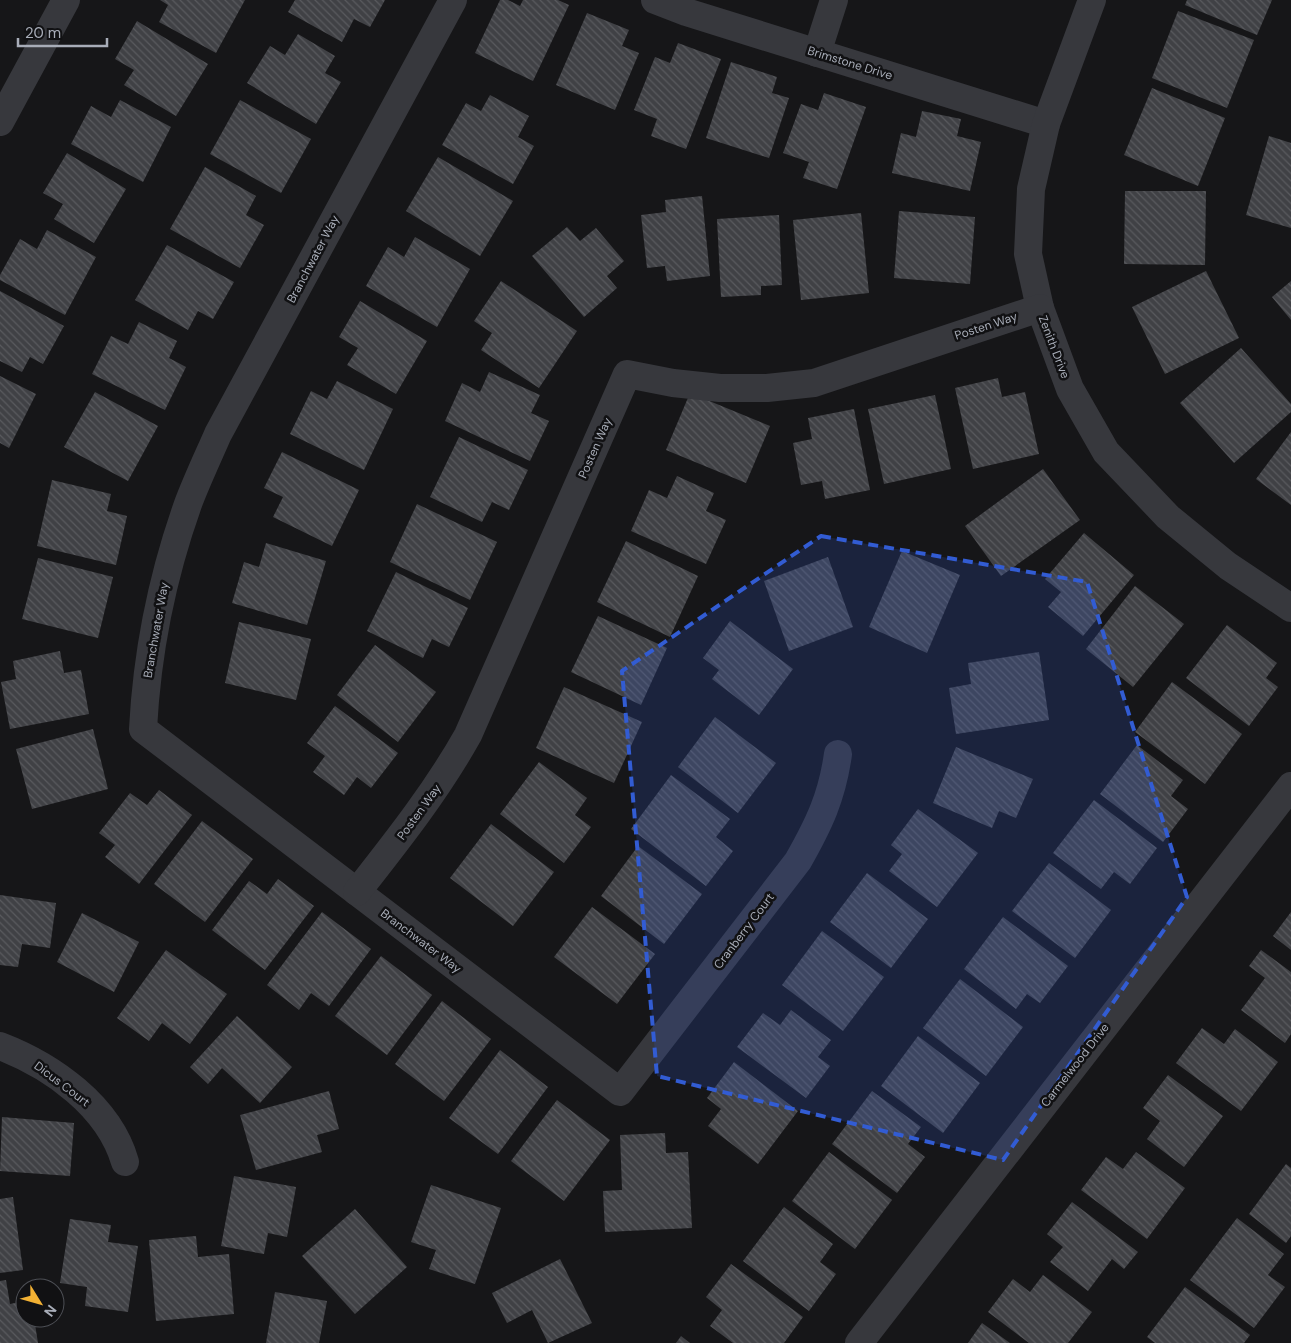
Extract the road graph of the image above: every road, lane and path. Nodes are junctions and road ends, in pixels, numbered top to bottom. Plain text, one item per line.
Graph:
1 (66, 0) edge
2 (453, 0) edge
3 (655, 0) edge
4 (834, 0) edge
5 (1092, 0) edge
6 (817, 53) junction
7 (0, 122) edge
8 (1046, 124) junction
9 (1040, 308) junction
10 (1291, 608) edge
11 (838, 754) dead end
12 (1291, 786) edge
13 (357, 892) junction
14 (0, 1046) edge
15 (620, 1092) joint
16 (125, 1162) dead end
17 (859, 1343) edge

1 - 7 street
2 - 13 street, Branchwater Way
3 - 6 street, Brimstone Drive
4 - 6 street
5 - 8 street, Zenith Drive
6 - 8 street, Brimstone Drive
8 - 9 street, Zenith Drive
9 - 10 street, Zenith Drive
9 - 13 street, Posten Way
11 - 15 street, Cranberry Court
12 - 17 street, Carmelwood Drive
13 - 15 street, Branchwater Way
14 - 16 street, Dicus Court

